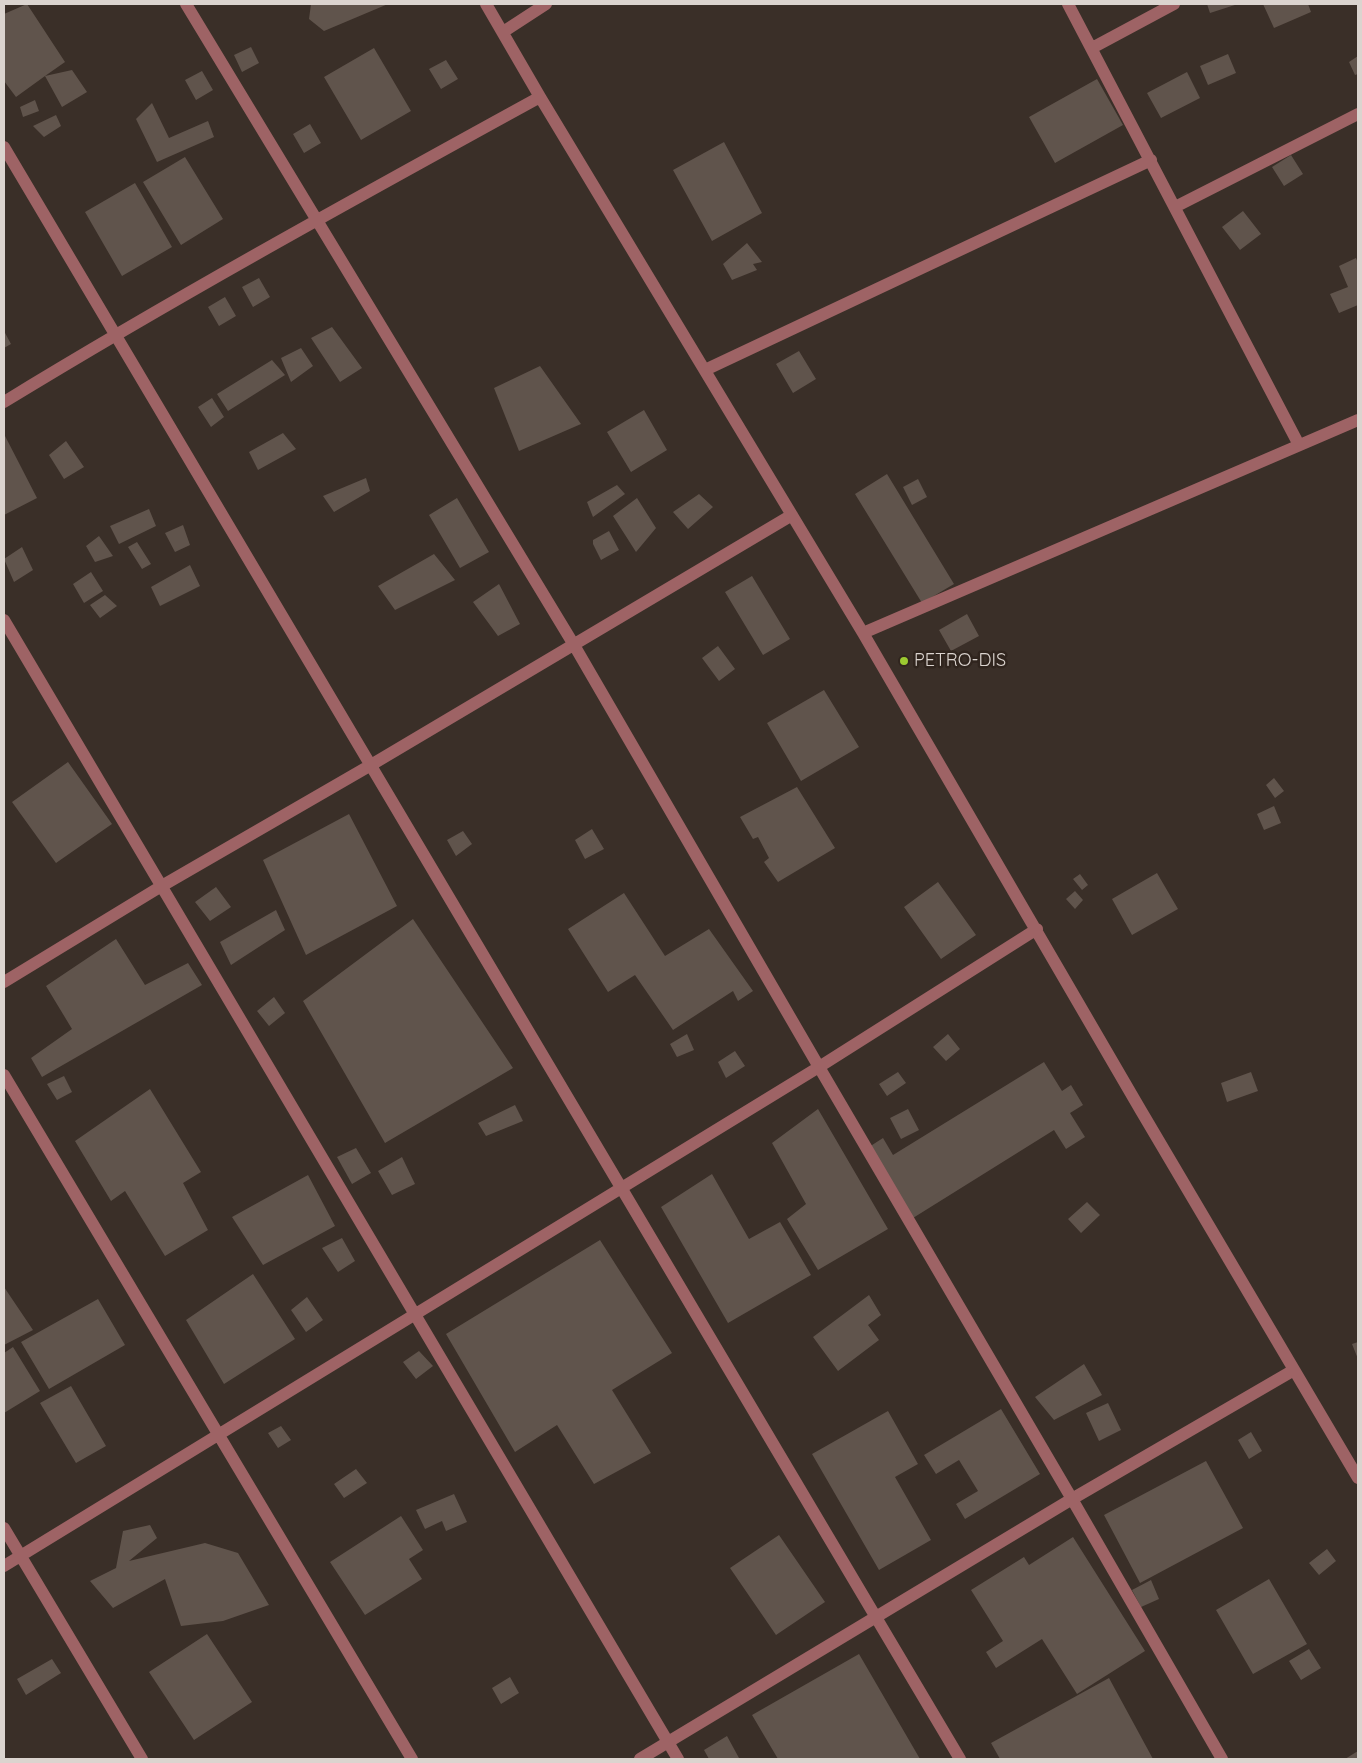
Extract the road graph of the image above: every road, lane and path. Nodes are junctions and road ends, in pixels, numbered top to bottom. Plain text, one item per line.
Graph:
1 (186, 4) edge
2 (486, 4) edge
3 (546, 4) edge
4 (1068, 4) edge
5 (1174, 4) edge
6 (503, 32) junction
7 (1092, 48) junction
8 (540, 97) junction
9 (1358, 114) edge
10 (4, 147) edge
11 (1151, 160) junction
12 (1175, 207) junction
13 (316, 220) junction
14 (115, 334) junction
15 (705, 370) junction
16 (4, 402) edge
17 (1358, 420) edge
18 (1300, 445) junction
19 (792, 515) junction
20 (4, 620) edge
21 (863, 633) junction
22 (574, 645) junction
23 (370, 765) junction
24 (160, 887) junction
25 (1036, 929) junction
26 (4, 982) edge
27 (819, 1067) junction
28 (4, 1075) edge
29 (621, 1188) junction
30 (415, 1315) junction
31 (1294, 1370) junction
32 (219, 1435) junction
33 (1358, 1478) edge
34 (1072, 1499) junction
35 (4, 1528) edge
36 (20, 1555) junction
37 (4, 1566) edge
38 (876, 1618) junction
39 (668, 1742) junction
40 (142, 1759) edge
41 (412, 1759) edge
42 (640, 1759) edge
43 (678, 1759) edge
44 (960, 1759) edge
45 (1222, 1759) edge

1 - 13 street
2 - 6 street
3 - 6 street
4 - 7 street
5 - 7 street
6 - 8 street
7 - 11 street
8 - 13 street
8 - 15 street
9 - 12 street
10 - 14 street
11 - 12 street
11 - 15 street
12 - 18 street
13 - 14 street
13 - 22 street
14 - 16 street
14 - 23 street
15 - 19 street
17 - 18 street
18 - 21 street
19 - 21 street
19 - 22 street
20 - 24 street
21 - 25 street
22 - 23 street
22 - 27 street
23 - 24 street
23 - 29 street
24 - 26 street
24 - 30 street
25 - 27 street
25 - 31 street
27 - 29 street
27 - 34 street
28 - 32 street
29 - 30 street
29 - 38 street
30 - 32 street
30 - 39 street
31 - 33 street
31 - 34 street
32 - 36 street
32 - 41 street
34 - 38 street
34 - 45 street
35 - 36 street
36 - 37 street
36 - 40 street
38 - 39 street
38 - 44 street
39 - 42 street
39 - 43 street

